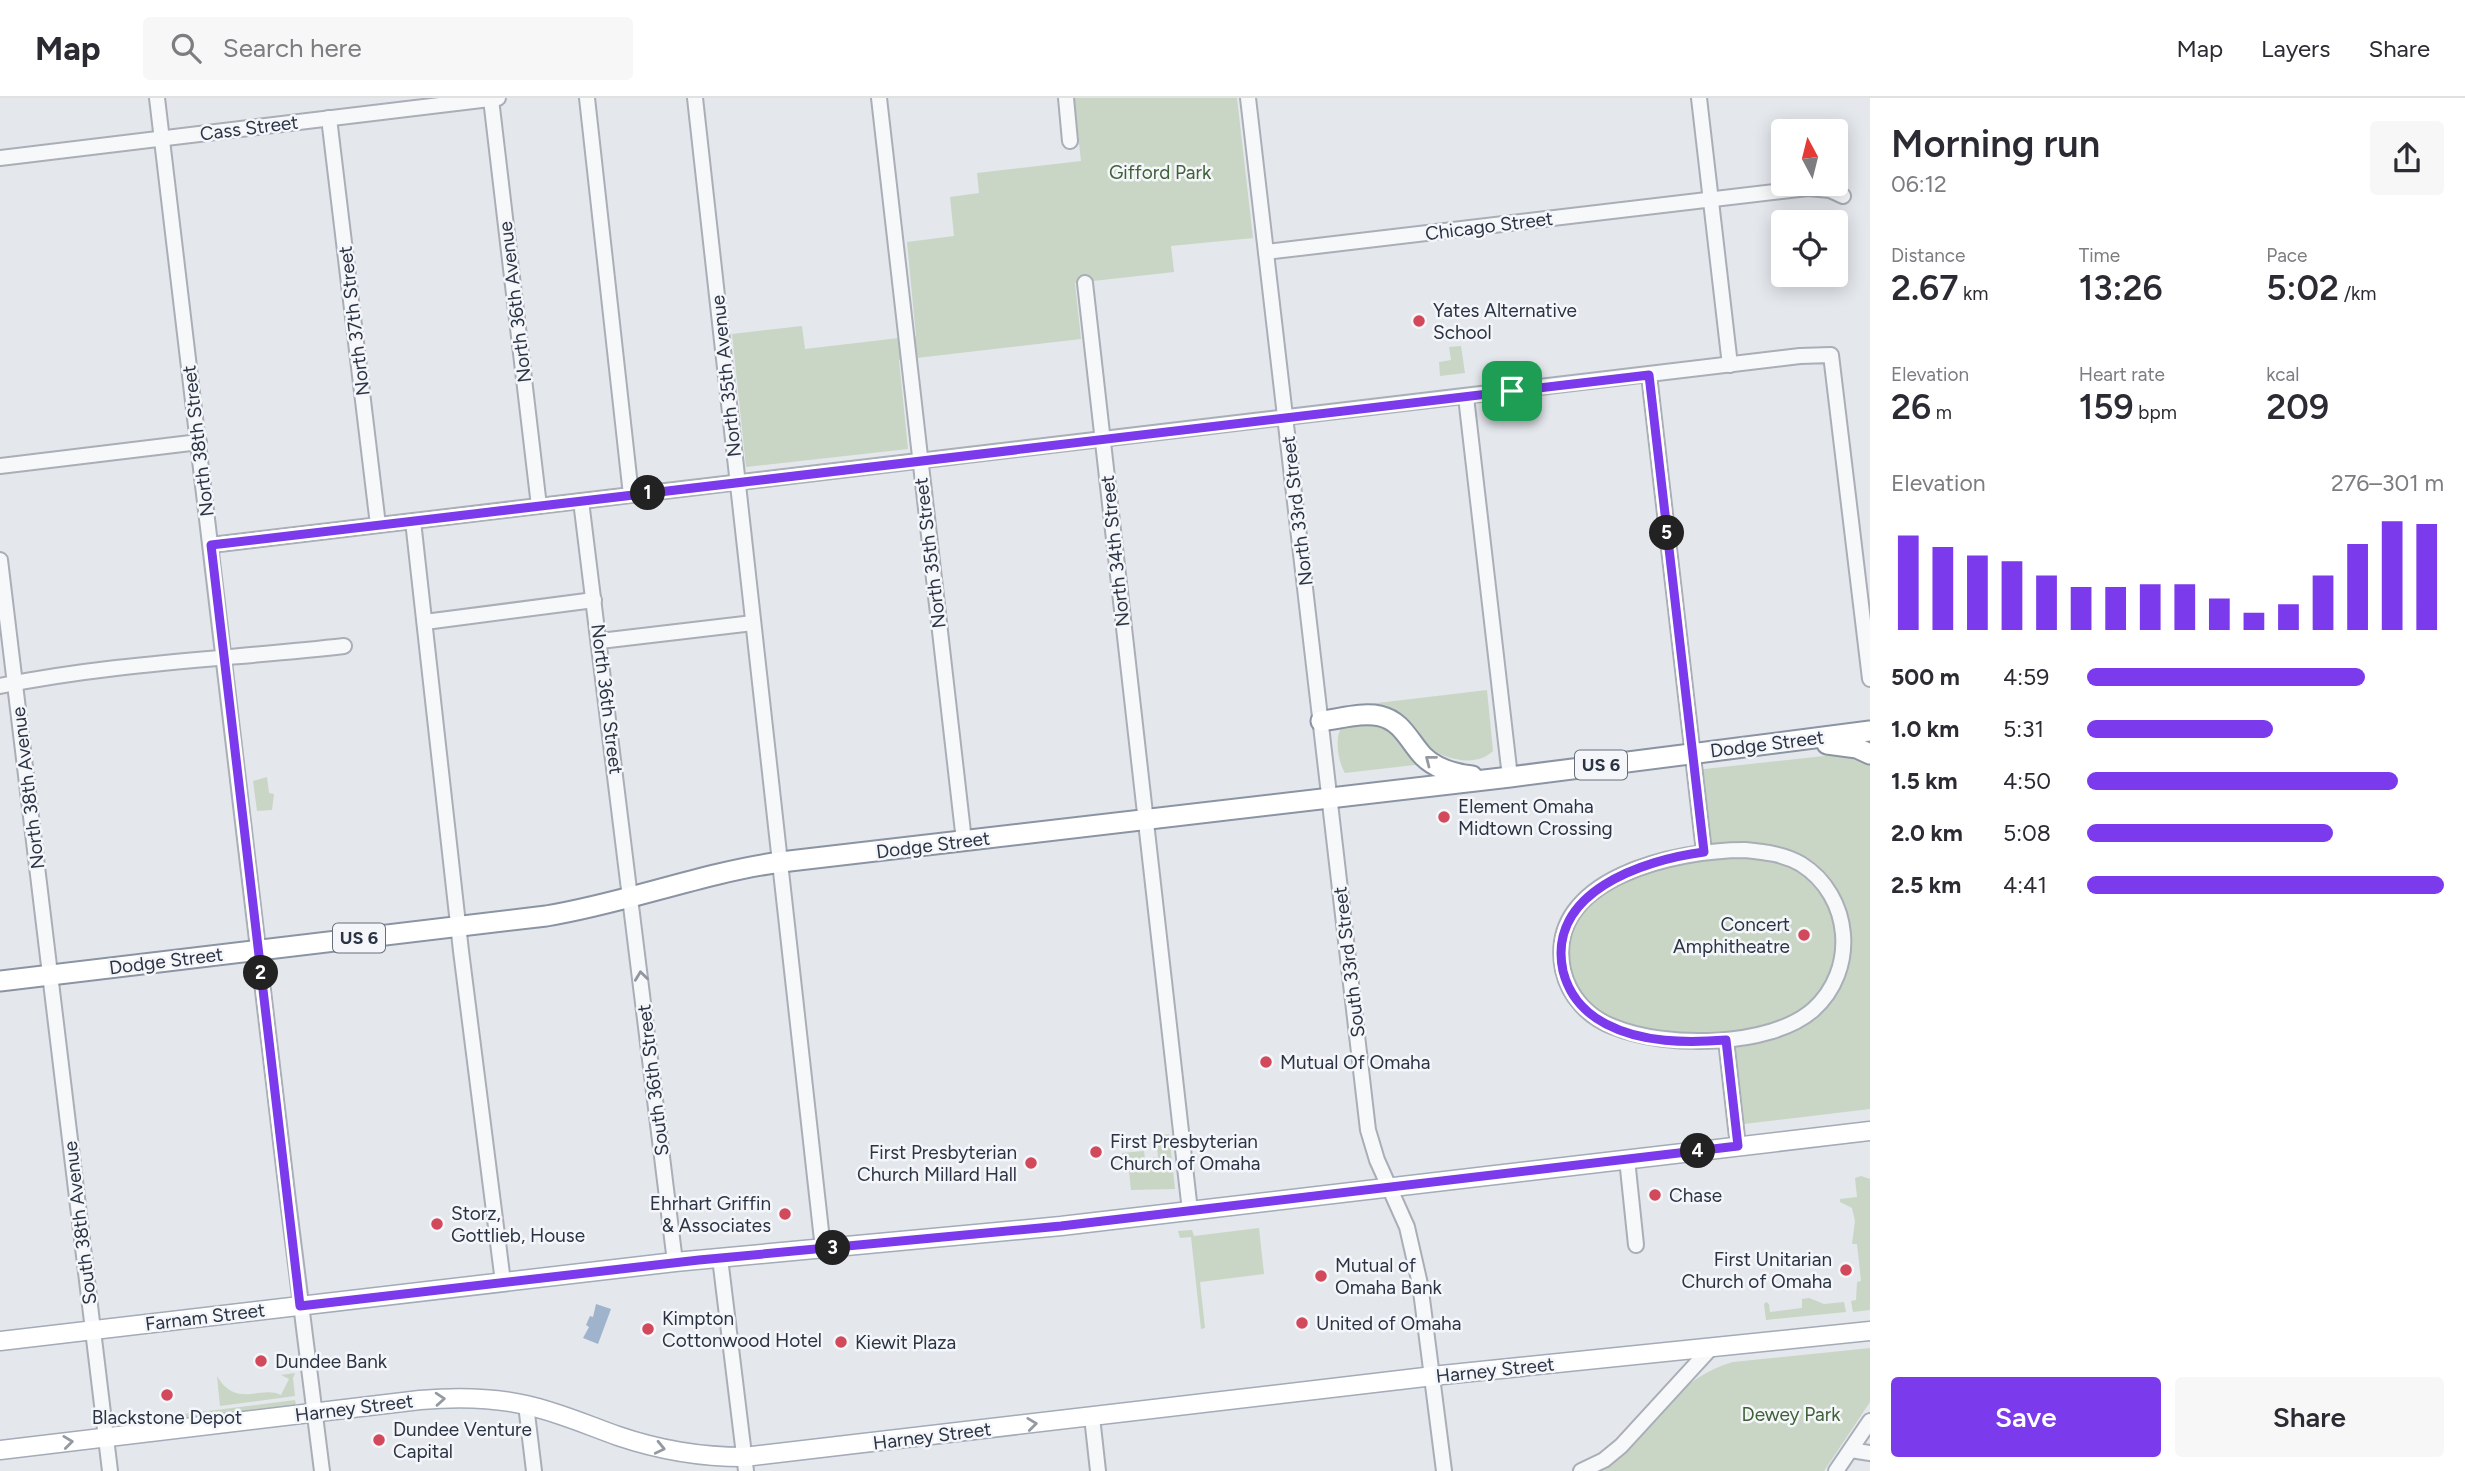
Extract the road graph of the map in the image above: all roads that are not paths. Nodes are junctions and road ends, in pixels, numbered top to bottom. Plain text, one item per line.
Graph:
1 (157, 98) edge
2 (498, 98) edge
3 (587, 98) edge
4 (695, 98) edge
5 (878, 98) edge
6 (1066, 98) edge
7 (1248, 98) edge
8 (1699, 98) edge
9 (491, 99) edge
10 (330, 118) junction
11 (162, 139) junction
12 (1070, 141) dead end
13 (0, 158) edge
14 (1771, 193) edge
15 (1712, 200) junction
16 (1266, 252) junction
17 (1085, 284) dead end
18 (1730, 365) junction
19 (1649, 375) junction
20 (1466, 397) junction
21 (1286, 417) junction
22 (1102, 439) junction
23 (199, 442) junction
24 (919, 460) junction
25 (0, 466) edge
26 (738, 482) junction
27 (631, 495) junction
28 (581, 501) junction
29 (539, 506) junction
30 (413, 521) junction
31 (378, 525) junction
32 (211, 545) junction
33 (0, 559) edge
34 (594, 600) junction
35 (425, 622) junction
36 (754, 623) junction
37 (600, 641) junction
38 (344, 646) dead end
39 (223, 658) junction
40 (1870, 679) edge
41 (16, 683) junction
42 (0, 687) edge
43 (1321, 721) junction
44 (1870, 731) edge
45 (1781, 743) junction
46 (1693, 754) junction
47 (1870, 754) edge
48 (1502, 778) junction
49 (1330, 798) junction
50 (1146, 819) junction
51 (964, 841) junction
52 (1704, 852) junction
53 (781, 862) junction
54 (631, 897) junction
55 (460, 926) junction
56 (259, 950) junction
57 (50, 975) junction
58 (0, 981) edge
59 (1726, 1040) junction
60 (1870, 1131) edge
61 (1738, 1146) junction
62 (1627, 1159) junction
63 (1389, 1187) junction
64 (1189, 1211) junction
65 (1636, 1240) dead end
66 (823, 1249) junction
67 (720, 1258) junction
68 (675, 1262) junction
69 (503, 1282) junction
70 (300, 1306) junction
71 (93, 1330) junction
72 (1870, 1331) edge
73 (0, 1341) edge
74 (1710, 1349) junction
75 (1431, 1377) junction
76 (526, 1405) junction
77 (314, 1412) junction
78 (1092, 1417) junction
79 (1870, 1421) edge
80 (106, 1437) junction
81 (0, 1450) edge
82 (1851, 1450) junction
83 (1870, 1453) edge
84 (745, 1464) edge
85 (110, 1471) edge
86 (322, 1471) edge
87 (534, 1471) edge
88 (1098, 1471) edge
89 (1444, 1471) edge
90 (1581, 1471) edge
91 (1836, 1471) edge

1 - 11 street, North 38th Street
2 - 9 street, Cass Street
3 - 27 street
4 - 26 street, North 35th Avenue
5 - 24 street, North 35th Street
6 - 12 street
7 - 16 street, North 33rd Street
8 - 15 street
9 - 10 street, Cass Street
9 - 29 street, North 36th Avenue
10 - 11 street, Cass Street
10 - 31 street, North 37th Street
11 - 13 street, Cass Street
11 - 23 street, North 38th Street
14 - 15 street, Chicago Street
15 - 16 street, Chicago Street
15 - 18 street
16 - 21 street, North 33rd Street
17 - 22 street, North 34th Street
18 - 19 street
18 - 40 street
19 - 20 street
19 - 46 street
20 - 21 street
20 - 48 street
21 - 22 street
21 - 43 street, North 33rd Street
22 - 24 street
22 - 50 street, North 34th Street
23 - 25 street
23 - 32 street, North 38th Street
24 - 26 street
24 - 51 street, North 35th Street
26 - 27 street
26 - 36 street, North 35th Avenue
27 - 28 street
28 - 29 street
28 - 34 street, North 36th Street
29 - 30 street
30 - 31 street
30 - 35 street
31 - 32 street
32 - 39 street, North 38th Street
33 - 41 street, North 38th Avenue
34 - 35 street
34 - 37 street, North 36th Street
35 - 55 street
36 - 37 street
36 - 53 street, North 35th Avenue
37 - 54 street, North 36th Street
38 - 39 street
39 - 41 street
39 - 56 street, North 38th Street
41 - 42 street
41 - 57 street, North 38th Avenue
48 -> 43 highway
43 - 49 street, North 33rd Street
44 - 45 highway, Dodge Street
45 - 46 highway, Dodge Street / US 6
45 - 47 highway, US 6
46 - 48 highway, Dodge Street / US 6
46 - 52 street
48 - 49 highway, Dodge Street / US 6
49 - 50 highway, Dodge Street / US 6
49 - 63 street, South 33rd Street
50 - 51 highway, Dodge Street / US 6
50 - 64 street, North 34th Street
51 - 53 highway, Dodge Street / US 6
52 - 59 street
52 - 59 street
53 - 54 highway, Dodge Street / US 6
53 - 66 street, North 35th Avenue
54 - 55 highway, Dodge Street / US 6
68 -> 54 street, South 36th Street
55 - 56 highway, Dodge Street / US 6
55 - 69 street
56 - 57 highway, Dodge Street / US 6
56 - 70 street, North 38th Street
57 - 58 highway, Dodge Street / US 6
57 - 71 street, South 38th Avenue
59 - 61 street
60 - 61 main road, Farnam Street
61 - 62 main road, Farnam Street
62 - 63 main road, Farnam Street
62 - 65 street
63 - 64 main road, Farnam Street
63 - 75 street, South 33rd Street
64 - 66 main road, Farnam Street
66 - 67 main road, Farnam Street
67 - 68 main road, Farnam Street
67 - 84 street
68 - 69 main road, Farnam Street
69 - 70 main road, Farnam Street
70 - 71 main road, Farnam Street
70 - 77 street, North 38th Street
71 - 73 main road, Farnam Street
71 - 80 street, South 38th Avenue
72 - 74 main road, Harney Street
74 - 75 main road, Harney Street
74 - 90 street
75 - 78 main road, Harney Street
75 - 89 street, South 33rd Street
77 -> 76 main road, Harney Street
76 -> 84 main road, Harney Street
76 - 87 street
77 - 80 main road, Harney Street
77 - 86 street, North 38th Street
84 -> 78 main road, Harney Street
78 - 88 street
79 - 82 street
81 -> 80 main road, Harney Street
80 - 85 street, South 38th Avenue
82 - 83 street
82 - 91 street

